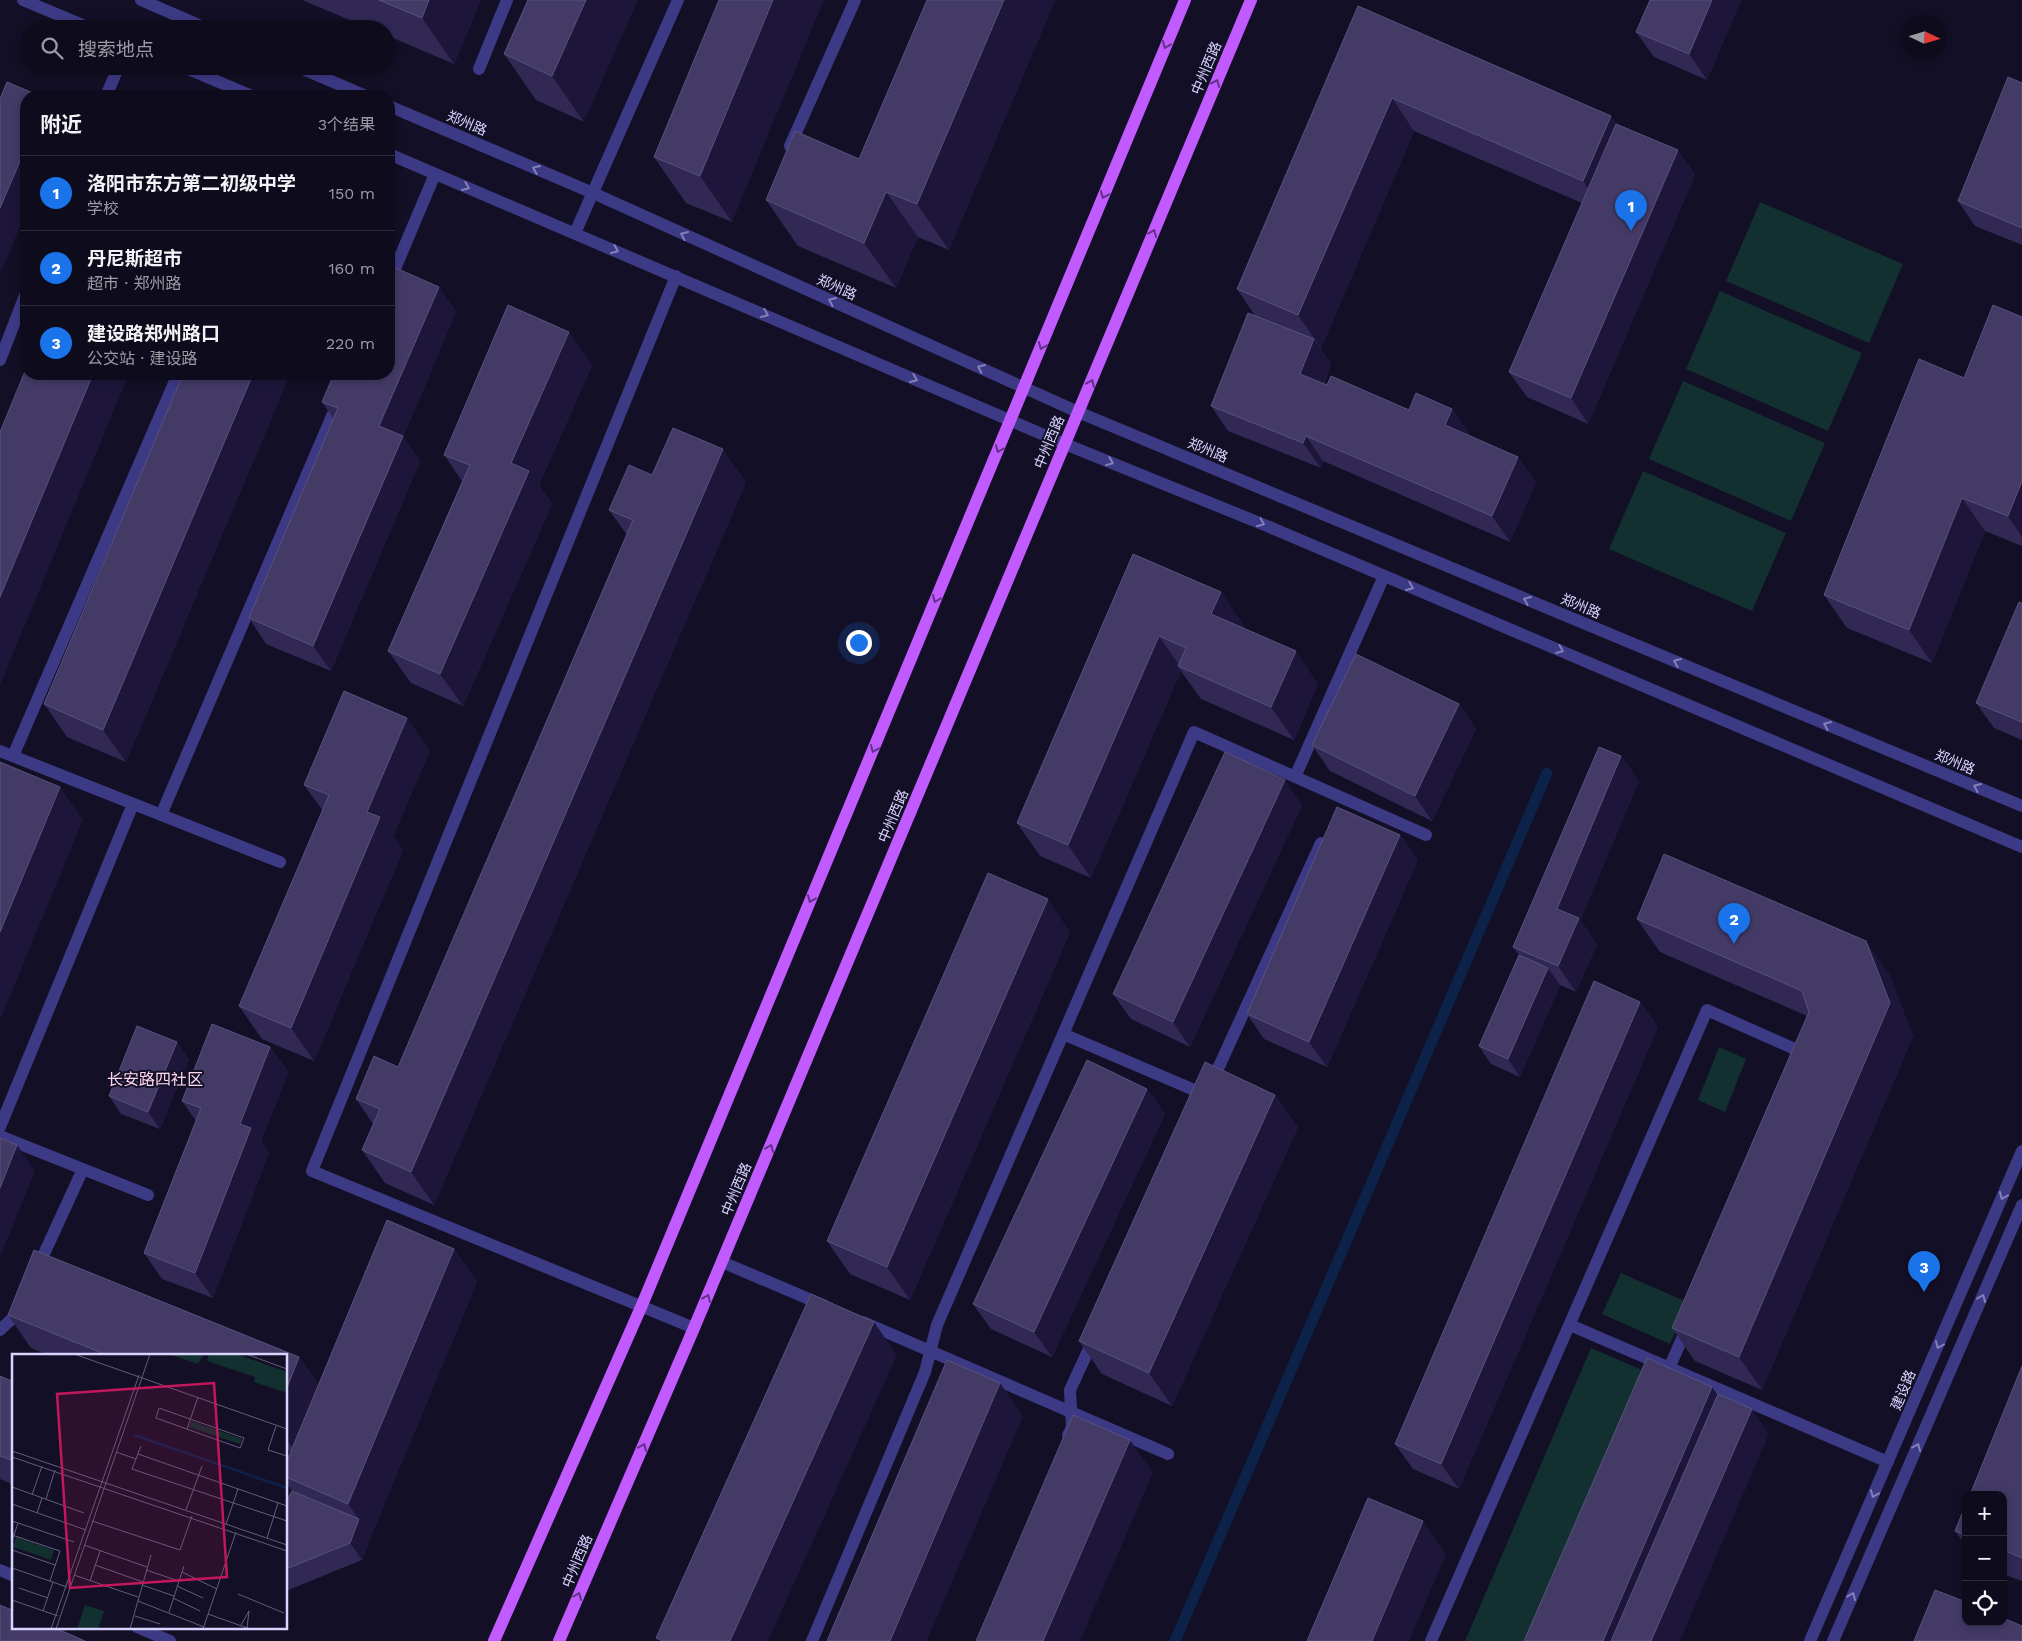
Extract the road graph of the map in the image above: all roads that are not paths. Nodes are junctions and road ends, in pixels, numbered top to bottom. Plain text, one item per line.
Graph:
1 (23, 0) edge
2 (141, 0) edge
3 (507, 0) edge
4 (678, 0) edge
5 (855, 0) edge
6 (1184, 0) edge
7 (1251, 0) edge
8 (71, 20) edge
9 (187, 20) edge
10 (478, 69) dead end
11 (115, 75) edge
12 (202, 75) edge
13 (317, 75) edge
14 (109, 90) edge
15 (238, 90) edge
16 (352, 90) edge
17 (395, 109) edge
18 (395, 157) edge
19 (785, 158) edge
20 (435, 174) junction
21 (593, 194) junction
22 (575, 233) junction
23 (395, 269) edge
24 (676, 276) junction
25 (20, 308) edge
26 (0, 360) edge
27 (175, 380) edge
28 (347, 380) edge
29 (1025, 388) junction
30 (1078, 412) junction
31 (1011, 420) junction
32 (1065, 444) junction
33 (1384, 576) junction
34 (0, 751) edge
35 (13, 756) junction
36 (1295, 777) junction
37 (134, 804) junction
38 (2022, 806) edge
39 (161, 815) junction
40 (1326, 834) edge
41 (1426, 835) dead end
42 (2022, 847) edge
43 (280, 862) dead end
44 (1063, 1034) junction
45 (1798, 1072) edge
46 (0, 1127) edge
47 (0, 1136) edge
48 (2022, 1151) edge
49 (83, 1169) junction
50 (148, 1196) dead end
51 (2022, 1205) edge
52 (722, 1262) junction
53 (34, 1278) edge
54 (25, 1296) edge
55 (642, 1305) junction
56 (831, 1308) edge
57 (1693, 1314) edge
58 (849, 1316) edge
59 (1570, 1325) junction
60 (694, 1328) junction
61 (1098, 1328) edge
62 (0, 1330) edge
63 (930, 1351) junction
64 (1670, 1367) junction
65 (1658, 1394) edge
66 (1071, 1411) junction
67 (1064, 1445) edge
68 (1168, 1454) dead end
69 (1888, 1462) junction
70 (0, 1570) edge
71 (12, 1575) edge
72 (139, 1628) edge
73 (170, 1641) edge
74 (494, 1641) edge
75 (559, 1641) edge
76 (812, 1641) edge
77 (1431, 1641) edge
78 (1810, 1641) edge
79 (1833, 1641) edge

1 - 8 street
2 - 9 street
3 - 10 street
4 - 21 street
5 - 19 street
6 -> 29 main road
30 -> 7 main road, 中州西路
11 - 14 street
12 - 15 street
13 - 16 street
21 -> 17 street, 郑州路
18 - 20 street
20 -> 22 street
20 - 23 street
21 - 22 street
29 -> 21 street, 郑州路
22 -> 24 street
24 -> 31 street
24 - 55 street
25 - 26 street
27 - 35 street
28 - 39 street
29 - 30 street, 郑州路
29 - 31 main road
30 - 32 main road, 中州西路
38 -> 30 street, 郑州路
31 - 32 street
31 -> 55 main road
32 -> 33 street
52 -> 32 main road, 中州西路
33 - 36 street
33 -> 42 street
34 - 35 street
35 - 37 street
36 - 41 street
36 - 44 street
37 - 39 street
37 - 46 street
39 - 43 street
40 - 44 street
44 - 63 street
45 - 59 street
47 - 49 street
48 -> 69 street, 建设路
49 - 50 street
49 - 53 street
79 -> 51 street
52 - 56 street
60 -> 52 main road, 中州西路
54 - 62 street
55 - 60 street
55 - 74 main road
57 - 64 street
58 - 63 street
59 - 64 street
59 - 77 street
75 -> 60 main road, 中州西路
61 - 66 street
63 - 66 street
63 - 76 street
64 - 65 street
64 - 69 street
66 - 67 street
66 - 68 street
69 -> 78 street, 建设路
70 - 71 street
72 - 73 street

